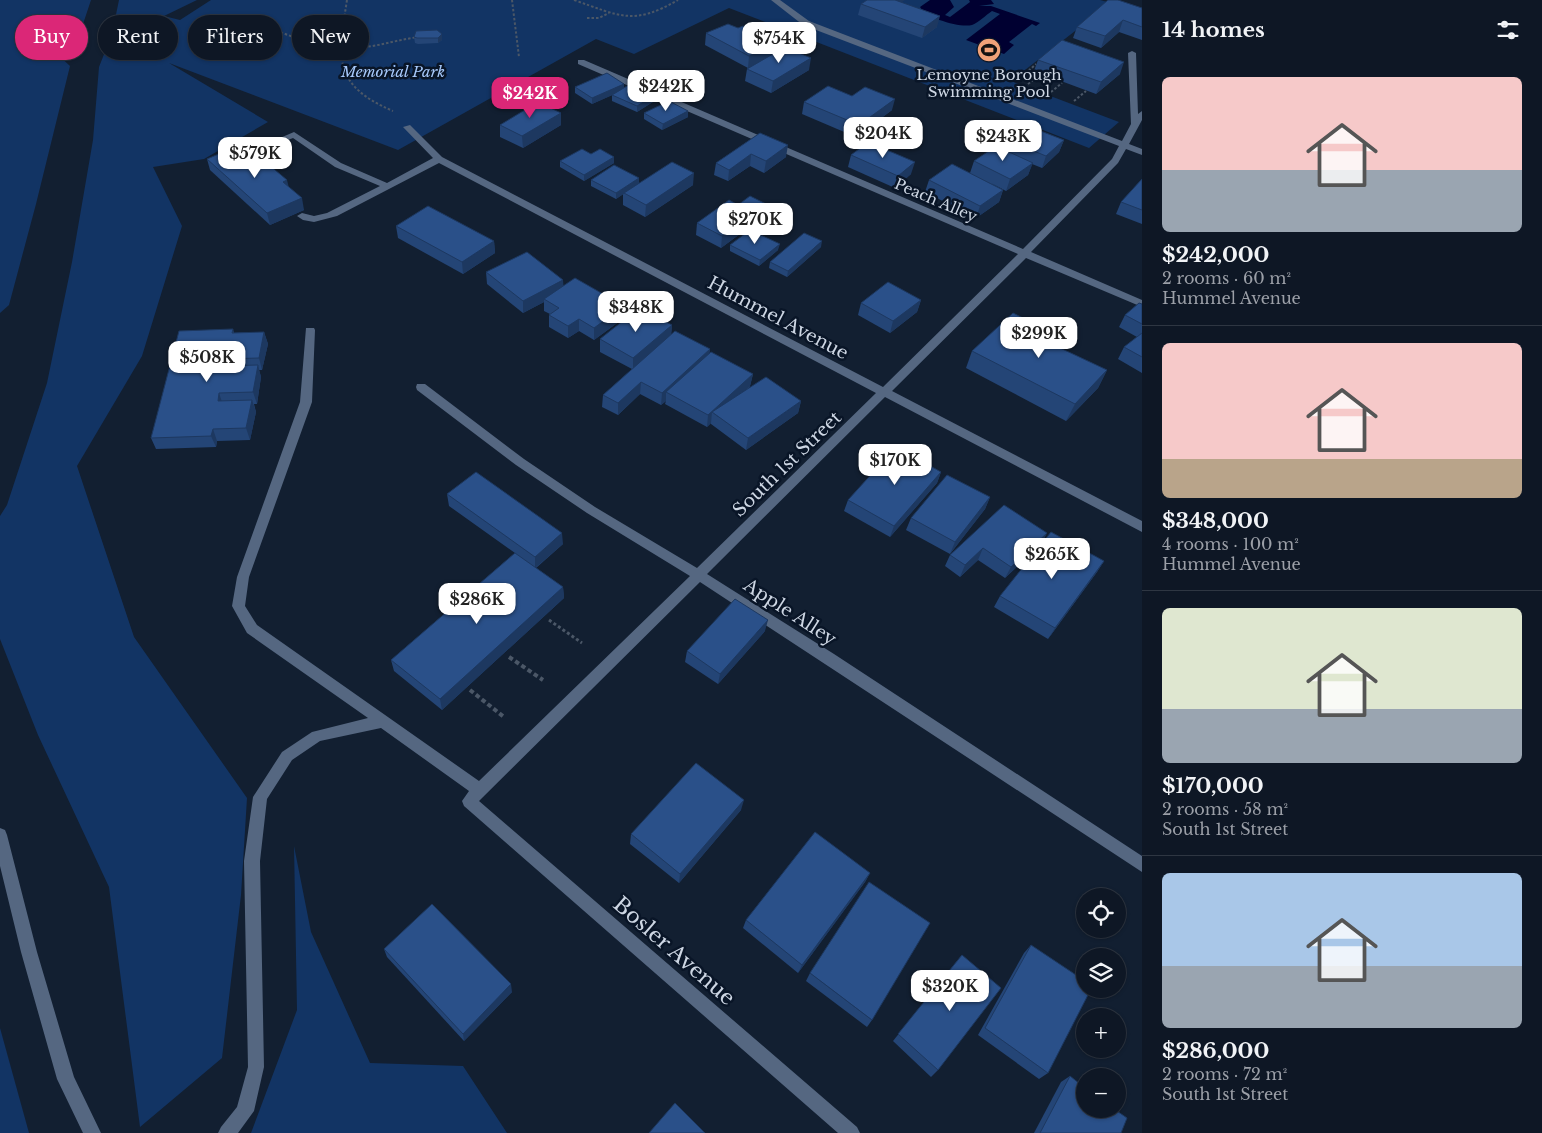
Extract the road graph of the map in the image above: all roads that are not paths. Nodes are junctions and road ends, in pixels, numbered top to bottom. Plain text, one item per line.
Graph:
1 (775, 0) edge
2 (1132, 53) dead end
3 (581, 62) dead end
4 (1142, 114) edge
5 (1134, 124) junction
6 (407, 127) dead end
7 (1126, 146) junction
8 (1142, 152) edge
9 (246, 154) edge
10 (438, 159) junction
11 (387, 186) junction
12 (302, 216) edge
13 (1024, 254) junction
14 (1142, 304) edge
15 (310, 330) dead end
16 (421, 387) dead end
17 (884, 393) junction
18 (1142, 527) edge
19 (699, 575) junction
20 (383, 721) junction
21 (474, 796) junction
22 (0, 835) edge
23 (1142, 865) edge
24 (92, 1133) edge
25 (227, 1133) edge
26 (851, 1133) edge

1 - 7 street
2 - 5 street
3 - 13 street, Peach Alley
4 - 5 street
5 - 7 street, South 1st Street
6 - 10 street, Hummel Avenue
7 - 8 street
7 - 13 street, South 1st Street
9 - 11 street
10 - 11 street
10 - 17 street, Hummel Avenue
11 - 12 street
13 - 14 street, Peach Alley
13 - 17 street, South 1st Street
15 - 20 street, Bosler Avenue
16 - 19 street, Apple Alley
17 - 18 street, Hummel Avenue
17 - 19 street, South 1st Street
19 - 21 street, South 1st Street
19 - 23 street, Apple Alley
20 - 21 street, Bosler Avenue
20 - 25 street
21 - 26 street, Bosler Avenue
22 - 24 street

